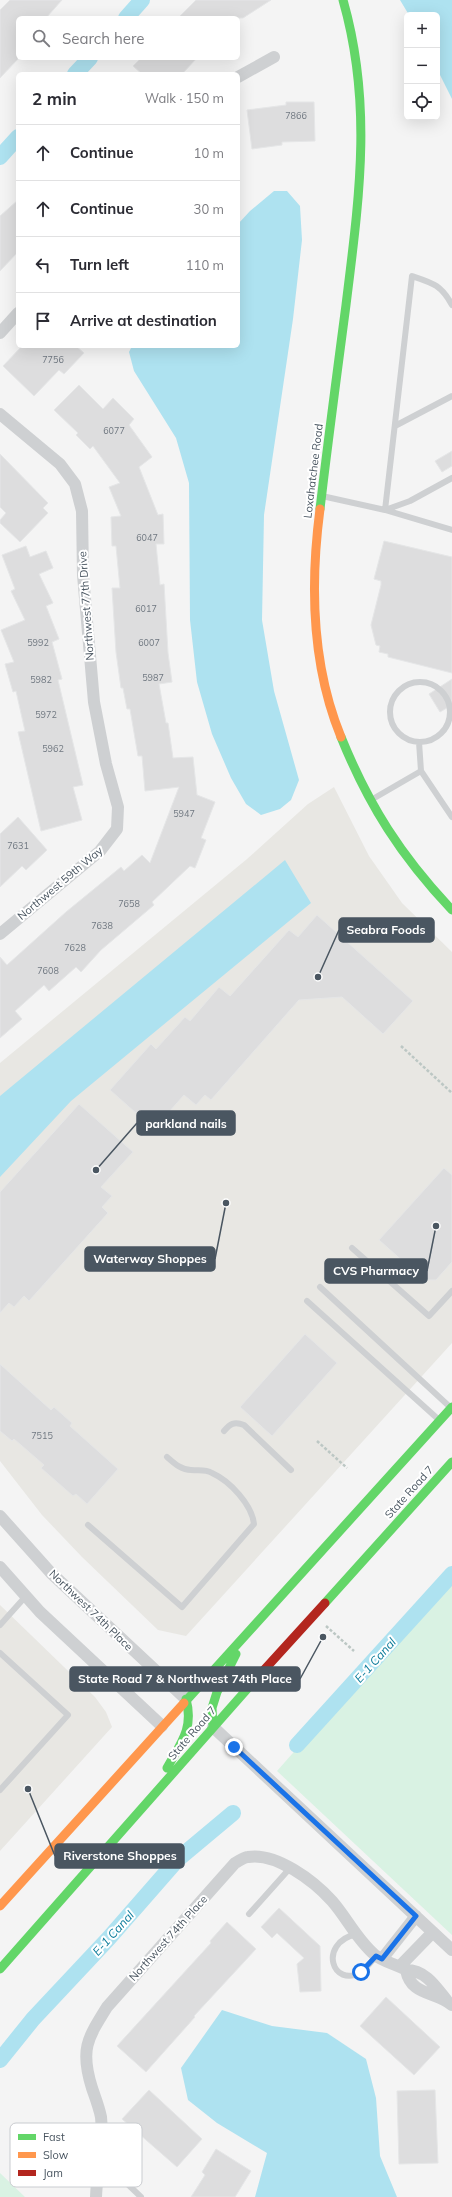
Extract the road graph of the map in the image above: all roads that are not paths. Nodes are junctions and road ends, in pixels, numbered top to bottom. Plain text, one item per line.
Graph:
1 (343, 0) edge
2 (274, 57) dead end
3 (240, 76) edge
4 (452, 305) edge
5 (16, 315) edge
6 (0, 333) edge
7 (452, 396) edge
8 (0, 414) edge
9 (395, 426) junction
10 (452, 478) edge
11 (322, 496) junction
12 (385, 510) junction
13 (452, 530) edge
14 (419, 742) junction
15 (422, 771) junction
16 (370, 800) junction
17 (452, 817) edge
18 (117, 829) joint
19 (452, 910) edge
20 (0, 934) edge
21 (352, 1248) dead end
22 (320, 1287) dead end
23 (452, 1291) edge
24 (307, 1301) dead end
25 (452, 1407) edge
26 (440, 1420) junction
27 (224, 1431) dead end
28 (167, 1457) dead end
29 (452, 1462) edge
30 (291, 1470) dead end
31 (0, 1516) edge
32 (88, 1525) dead end
33 (0, 1567) edge
34 (26, 1596) junction
35 (0, 1625) edge
36 (249, 1630) junction
37 (0, 1653) edge
38 (186, 1699) junction
39 (162, 1726) junction
40 (213, 1727) junction
41 (0, 1790) edge
42 (149, 1801) junction
43 (291, 1867) junction
44 (0, 1906) edge
45 (249, 1914) dead end
46 (416, 1916) junction
47 (433, 1932) junction
48 (356, 1934) junction
49 (452, 1950) edge
50 (379, 1957) junction
51 (0, 1968) edge
52 (403, 1968) junction
53 (451, 2004) edge
54 (101, 2123) edge
55 (97, 2187) edge
56 (131, 2187) edge
57 (96, 2197) edge
58 (141, 2197) edge

1 - 11 main road, Loxahatchee Road
2 - 3 street
4 - 9 lane
5 - 6 street
7 - 9 lane
8 - 18 street, Northwest 77th Drive
9 - 12 lane
10 - 12 lane
11 - 12 lane
11 - 16 main road, Loxahatchee Road
12 - 13 lane
14 - 14 lane
14 - 15 lane
15 - 16 lane
15 - 17 lane
16 - 19 main road, Loxahatchee Road
18 - 20 street, Northwest 59th Way
21 - 23 lane
22 - 25 lane
24 - 26 lane
25 - 26 main road
26 - 36 main road
27 - 30 lane
28 - 32 lane
29 - 40 main road, State Road 7
31 - 38 street, Northwest 74th Place
33 - 34 street
34 - 35 lane
34 - 39 street
36 - 38 main road
36 - 40 main road
37 - 41 lane
38 - 39 main road
38 - 42 main road
39 - 44 main road
40 - 42 main road, State Road 7
40 - 46 street
42 - 51 main road, State Road 7
43 - 45 lane
43 - 48 street, Northwest 74th Place
43 - 54 street, Northwest 74th Place
46 - 47 street
46 - 50 street
47 - 49 street
47 - 52 street
48 - 50 street, Northwest 74th Place
48 - 50 lane
50 - 52 street, Northwest 74th Place
52 - 53 street, Northwest 74th Place
55 - 57 street, Northwest 74th Place
56 - 58 lane

